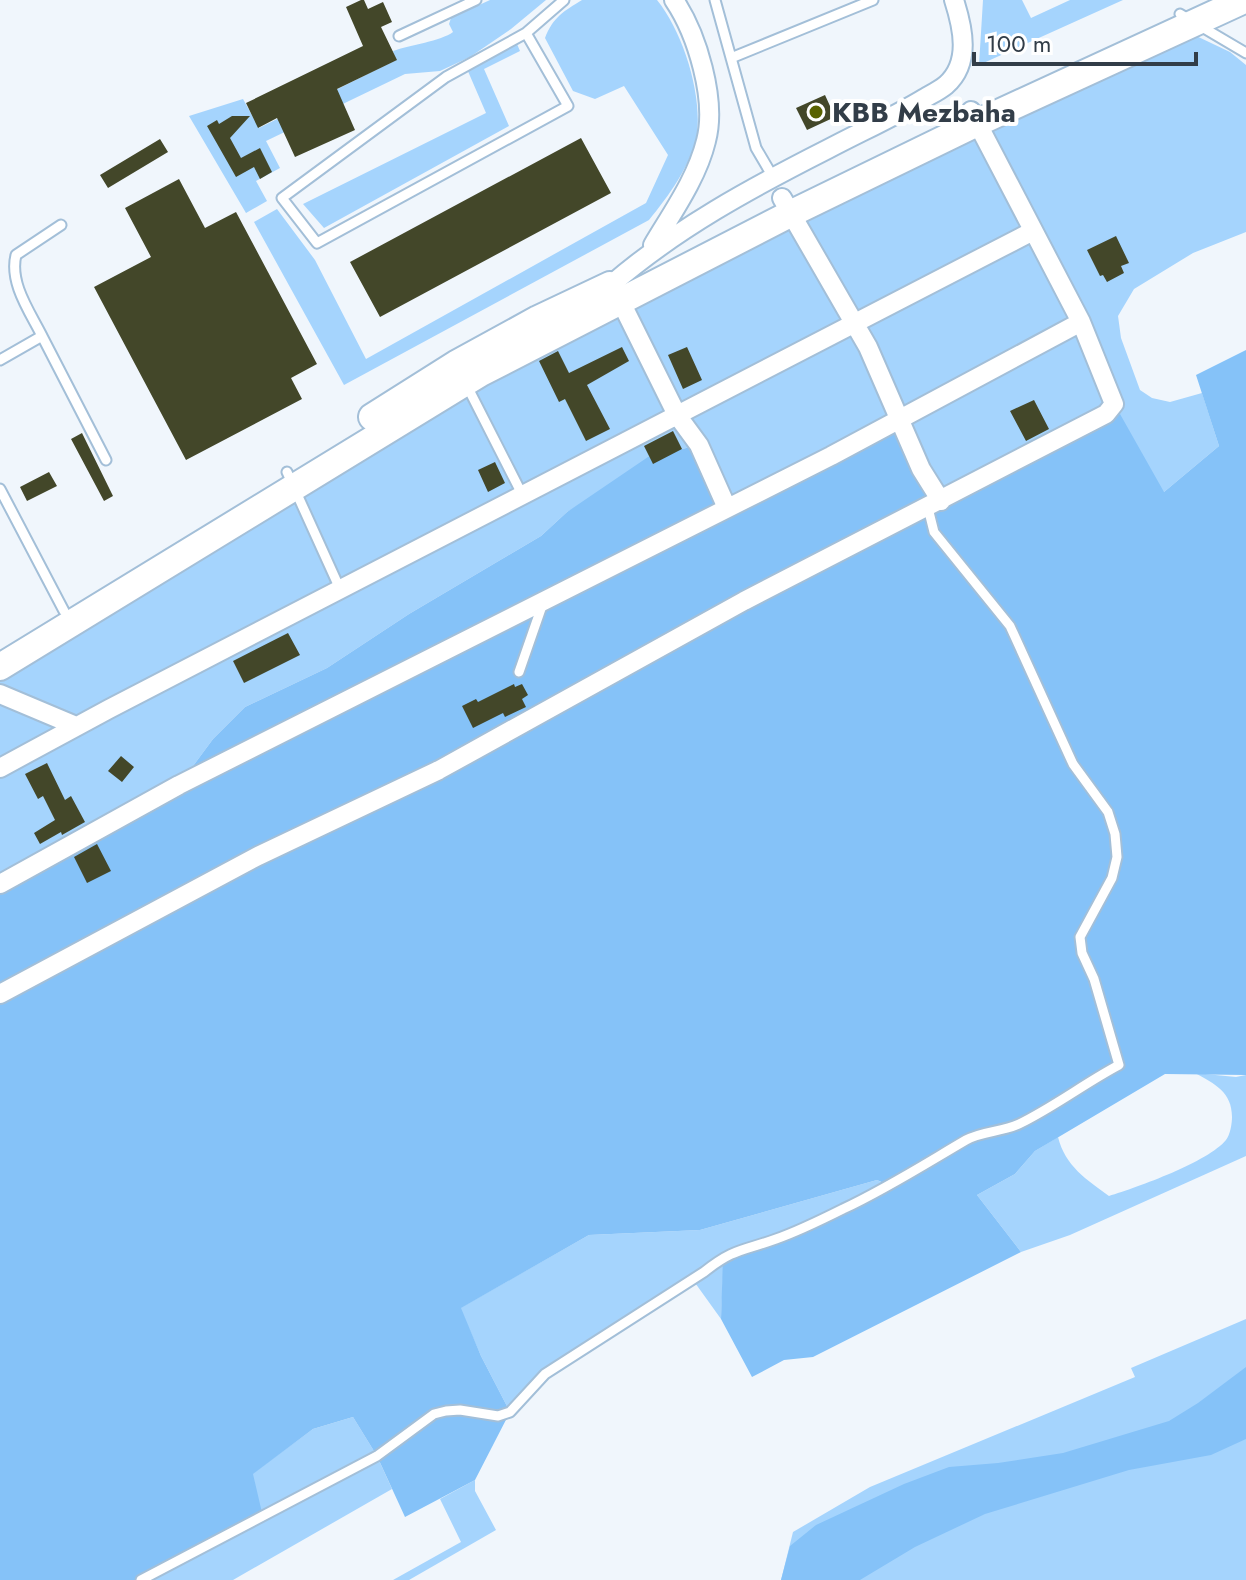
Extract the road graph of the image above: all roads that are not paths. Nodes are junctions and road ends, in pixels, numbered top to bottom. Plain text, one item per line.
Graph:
1 (476, 0) edge
2 (564, 0) edge
3 (674, 0) edge
4 (715, 0) edge
5 (873, 0) edge
6 (954, 0) edge
7 (1210, 0) edge
8 (1244, 0) edge
9 (1188, 19) junction
10 (526, 33) junction
11 (399, 36) dead end
12 (1246, 53) edge
13 (731, 58) junction
14 (974, 117) junction
15 (782, 197) junction
16 (61, 225) dead end
17 (1033, 231) junction
18 (648, 253) junction
19 (616, 292) junction
20 (855, 322) junction
21 (1081, 322) junction
22 (42, 336) junction
23 (0, 360) edge
24 (460, 373) junction
25 (677, 415) junction
26 (898, 419) junction
27 (106, 460) dead end
28 (290, 479) junction
29 (0, 489) edge
30 (523, 496) junction
31 (934, 504) junction
32 (727, 508) junction
33 (341, 591) junction
34 (543, 601) junction
35 (64, 611) junction
36 (0, 651) edge
37 (0, 667) edge
38 (519, 672) dead end
39 (0, 694) edge
40 (76, 726) junction
41 (0, 768) edge
42 (0, 884) edge
43 (3, 986) edge
44 (141, 1580) edge

1 - 11 lane
2 - 10 lane
3 - 18 street
4 - 13 lane
5 - 13 lane
6 - 15 street
7 - 9 main road
8 - 9 main road
9 - 12 lane
9 - 14 main road
10 - 10 lane
13 - 15 lane
14 - 15 main road
14 - 17 street
15 - 18 street
15 - 19 main road
15 - 20 street
16 - 22 lane
17 - 20 street
17 - 21 street
18 - 19 street
19 - 24 main road
19 - 25 street
20 - 25 street
20 - 26 street
21 - 26 street
21 - 31 street
22 - 23 lane
22 - 27 lane
24 - 28 main road
24 - 30 lane
25 - 30 street
25 - 32 street
26 - 31 street
26 - 32 street
28 - 33 lane
28 - 35 main road
28 - 37 main road
29 - 35 lane
30 - 33 street
31 - 43 street
31 - 44 lane
32 - 34 street
33 - 40 street
34 - 38 lane
34 - 42 street
35 - 36 main road
39 - 40 street
40 - 41 street

